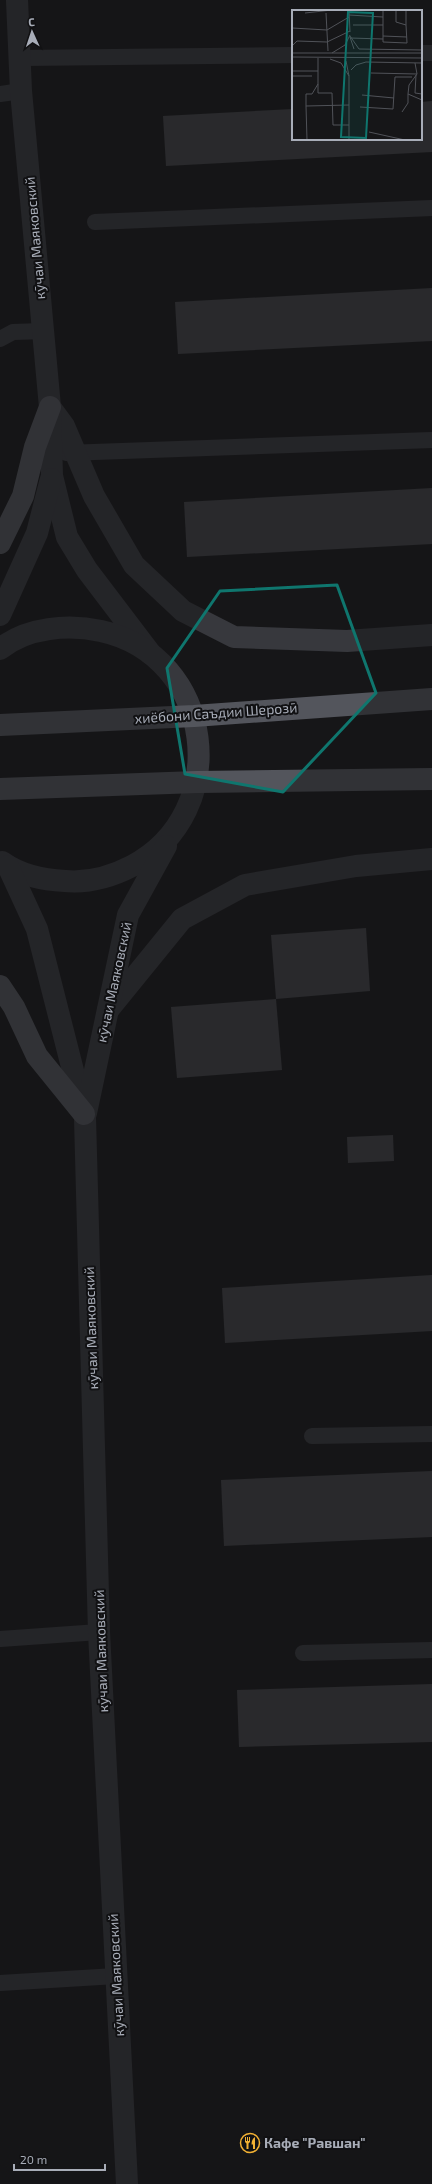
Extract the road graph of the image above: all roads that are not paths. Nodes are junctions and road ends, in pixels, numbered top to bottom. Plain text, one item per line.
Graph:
1 (17, 0) edge
2 (292, 55) edge
3 (20, 58) junction
4 (10, 92) edge
5 (432, 208) edge
6 (95, 222) dead end
7 (44, 331) junction
8 (0, 339) edge
9 (50, 407) junction
10 (432, 440) edge
11 (75, 452) junction
12 (52, 454) junction
13 (52, 476) junction
14 (0, 543) edge
15 (0, 615) edge
16 (432, 634) edge
17 (0, 649) edge
18 (150, 653) junction
19 (432, 699) edge
20 (194, 716) junction
21 (0, 725) edge
22 (432, 779) edge
23 (197, 782) junction
24 (0, 789) edge
25 (175, 831) junction
26 (432, 859) edge
27 (4, 863) edge
28 (0, 986) edge
29 (108, 1010) junction
30 (84, 1116) junction
31 (432, 1434) edge
32 (312, 1436) dead end
33 (99, 1632) junction
34 (0, 1639) edge
35 (432, 1650) edge
36 (304, 1653) dead end
37 (116, 1976) junction
38 (0, 1983) edge
39 (127, 2184) edge

1 - 3 street, кӯчаи Маяковский
2 - 3 lane
3 - 4 street, кӯчаи Маяковский
4 - 7 street, кӯчаи Маяковский
5 - 6 lane
7 - 8 lane
7 - 9 street, кӯчаи Маяковский
9 - 11 street
9 - 12 street, кӯчаи Маяковский
9 - 14 main road
10 - 11 lane
11 - 12 lane
11 - 16 street
12 - 13 street, кӯчаи Маяковский
13 - 15 street, кӯчаи Маяковский
13 - 18 street, кӯчаи Маяковский
17 - 18 street, кӯчаи Маяковский
18 - 20 street, кӯчаи Маяковский
19 - 20 main road, хиёбони Саъдии Шерозӣ
20 - 21 main road, хиёбони Саъдии Шерозӣ
20 - 23 street, кӯчаи Маяковский
22 - 23 main road
23 - 24 main road
23 - 25 street, кӯчаи Маяковский
25 - 27 street, кӯчаи Маяковский
25 - 29 street, кӯчаи Маяковский
26 - 29 street
27 - 30 street, кӯчаи Маяковский
28 - 30 main road
29 - 30 street, кӯчаи Маяковский
30 - 33 street, кӯчаи Маяковский
31 - 32 lane
33 - 34 lane
33 - 37 street, кӯчаи Маяковский
35 - 36 lane
37 - 38 lane
37 - 39 street, кӯчаи Маяковский

